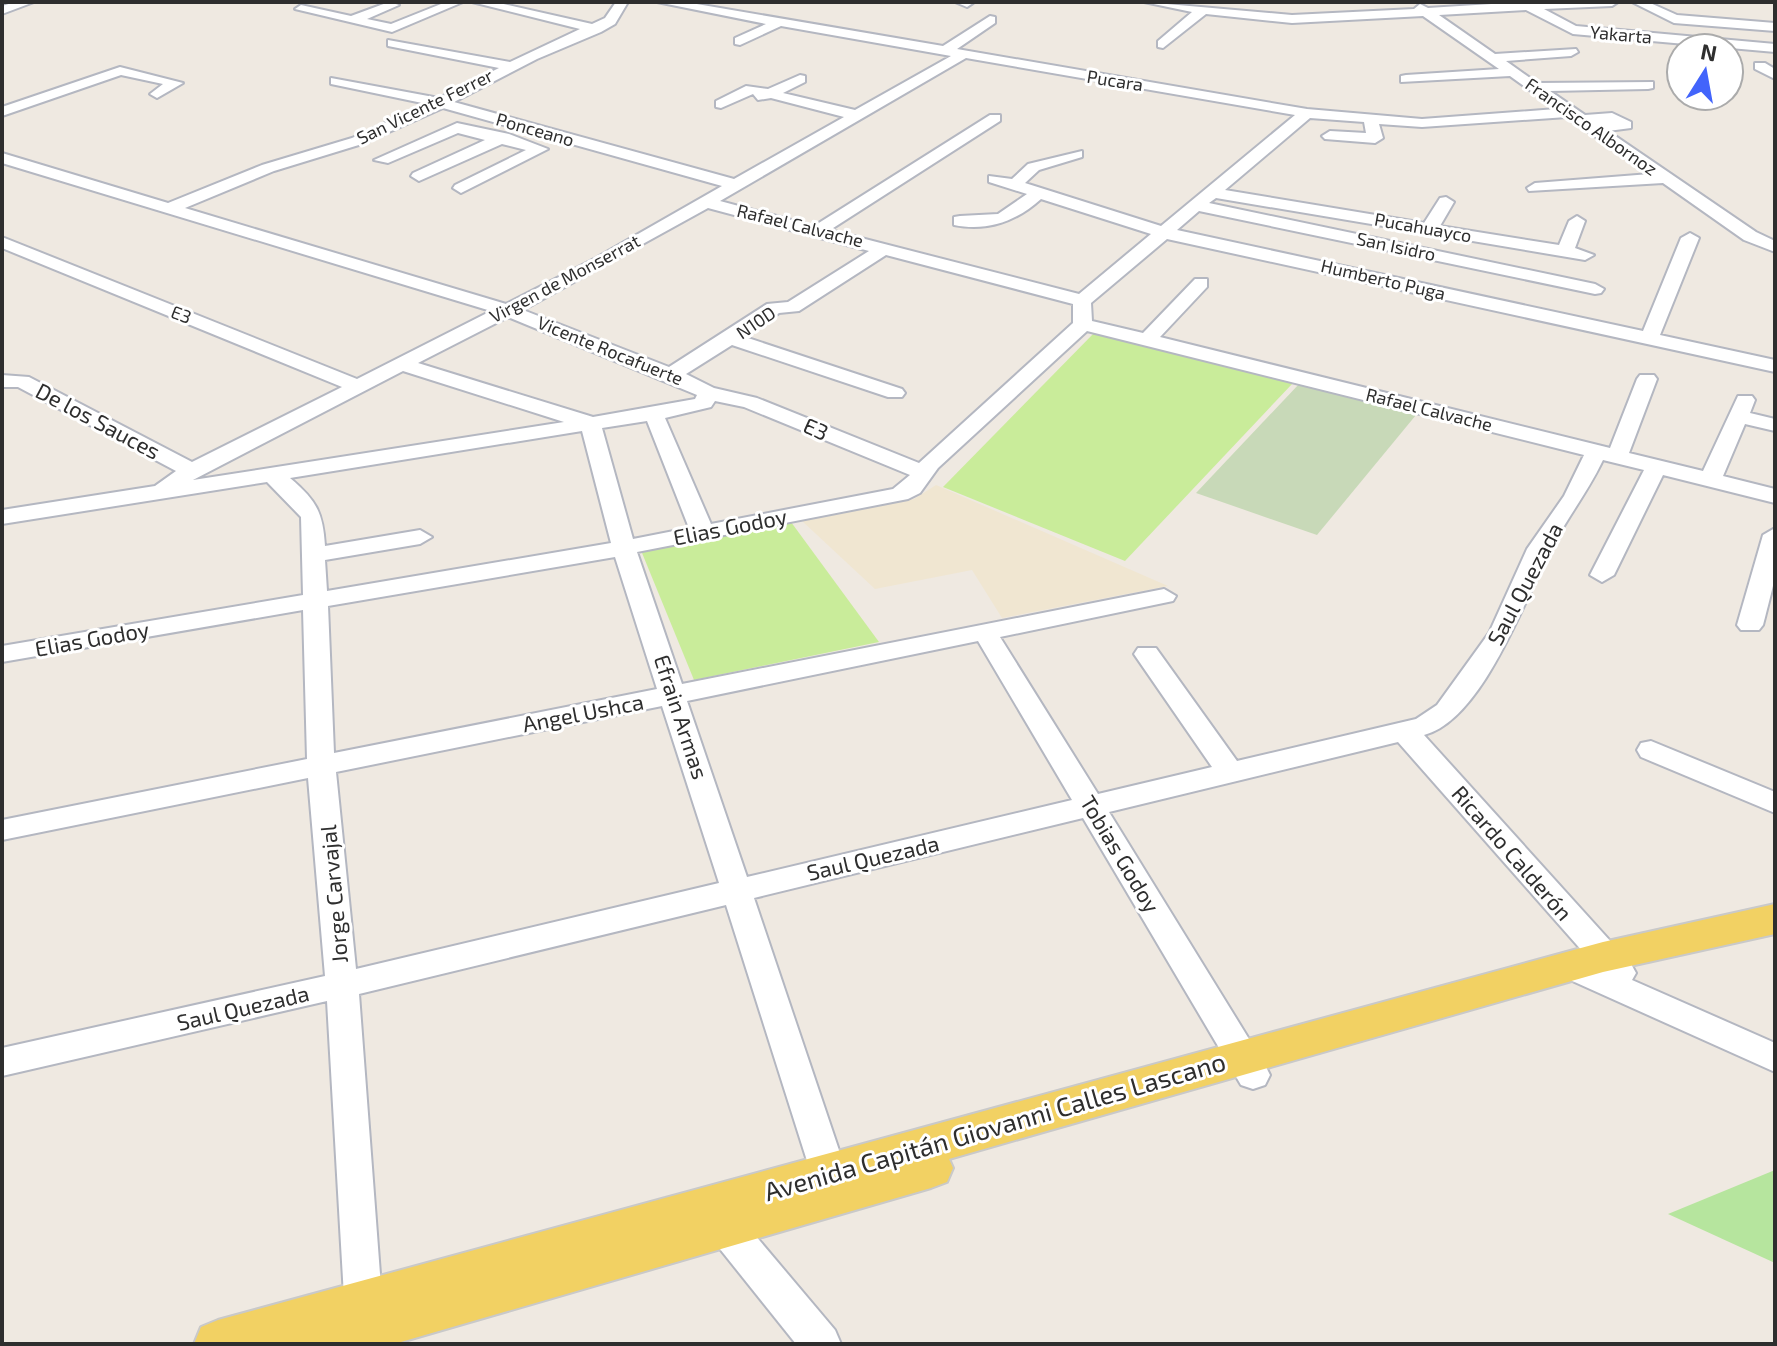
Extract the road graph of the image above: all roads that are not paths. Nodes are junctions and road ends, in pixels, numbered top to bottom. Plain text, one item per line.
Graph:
1 (28, 2) edge
2 (457, 2) edge
3 (478, 2) edge
4 (663, 2) edge
5 (961, 2) edge
6 (1150, 2) edge
7 (1410, 2) edge
8 (1612, 2) edge
9 (1638, 2) edge
10 (1666, 2) edge
11 (617, 3) edge
12 (967, 3) edge
13 (1525, 4) edge
14 (393, 5) dead end
15 (301, 9) dead end
16 (2, 10) edge
17 (1203, 10) junction
18 (1424, 11) junction
19 (1674, 19) junction
20 (351, 20) junction
21 (990, 20) dead end
22 (1614, 20) dead end
23 (778, 23) junction
24 (1559, 24) junction
25 (1775, 27) edge
26 (596, 29) junction
27 (740, 41) dead end
28 (393, 43) dead end
29 (1163, 44) dead end
30 (1775, 48) edge
31 (943, 52) junction
32 (1571, 52) dead end
33 (962, 55) junction
34 (1492, 58) junction
35 (511, 66) junction
36 (1760, 66) dead end
37 (1511, 72) junction
38 (781, 74) dead end
39 (1775, 75) edge
40 (800, 79) dead end
41 (1406, 79) dead end
42 (336, 81) dead end
43 (1648, 85) dead end
44 (1533, 87) junction
45 (751, 89) junction
46 (769, 93) junction
47 (157, 94) dead end
48 (438, 102) junction
49 (721, 104) dead end
50 (738, 109) dead end
51 (2, 112) edge
52 (1307, 113) junction
53 (855, 115) junction
54 (995, 118) dead end
55 (1371, 120) junction
56 (1581, 120) junction
57 (526, 127) junction
58 (1330, 136) dead end
59 (501, 139) junction
60 (1076, 154) dead end
61 (2, 158) edge
62 (382, 160) dead end
63 (419, 176) dead end
64 (1666, 178) junction
65 (995, 179) dead end
66 (732, 184) junction
67 (1016, 186) junction
68 (461, 188) dead end
69 (1535, 188) dead end
70 (1038, 193) junction
71 (1206, 199) junction
72 (703, 202) junction
73 (1446, 202) dead end
74 (170, 208) junction
75 (960, 221) dead end
76 (1577, 221) dead end
77 (1429, 229) junction
78 (817, 231) junction
79 (1165, 233) junction
80 (1690, 238) dead end
81 (2, 242) edge
82 (1374, 243) junction
83 (1775, 247) edge
84 (885, 248) junction
85 (1565, 252) junction
86 (1585, 255) dead end
87 (1494, 268) junction
88 (1342, 271) junction
89 (1201, 283) dead end
90 (1595, 289) dead end
91 (1469, 299) junction
92 (1082, 301) junction
93 (507, 310) junction
94 (1083, 324) junction
95 (730, 338) junction
96 (1649, 339) junction
97 (1147, 340) junction
98 (403, 365) junction
99 (1775, 366) edge
100 (671, 375) junction
101 (1647, 379) dead end
102 (2, 381) edge
103 (360, 387) junction
104 (708, 393) junction
105 (895, 393) dead end
106 (657, 422) dead end
107 (590, 423) junction
108 (1775, 425) edge
109 (1606, 454) junction
110 (1656, 467) junction
111 (192, 471) junction
112 (923, 472) junction
113 (272, 474) junction
114 (1710, 480) junction
115 (163, 490) junction
116 (1775, 496) edge
117 (2, 517) edge
118 (703, 533) junction
119 (1775, 535) edge
120 (420, 537) dead end
121 (624, 548) junction
122 (314, 555) junction
123 (1602, 575) dead end
124 (1164, 596) dead end
125 (316, 599) junction
126 (1750, 625) dead end
127 (986, 634) junction
128 (2, 654) edge
129 (1147, 654) dead end
130 (674, 695) junction
131 (1405, 732) junction
132 (1651, 750) dead end
133 (321, 765) junction
134 (1231, 773) junction
135 (1775, 803) edge
136 (1091, 806) junction
137 (2, 830) edge
138 (737, 890) junction
139 (1775, 919) edge
140 (1775, 935) edge
141 (1597, 969) junction
142 (342, 985) junction
143 (1775, 1058) edge
144 (2, 1062) edge
145 (1248, 1066) junction
146 (832, 1184) junction
147 (725, 1227) junction
148 (364, 1316) junction
149 (218, 1344) edge
150 (313, 1344) edge
151 (821, 1344) edge

1 - 16 street
2 - 20 street
3 - 26 street
4 - 23 street, Pucara
5 - 12 street
6 - 17 street
7 - 18 street, Francisco Albornoz
8 - 13 street
9 - 19 street
10 - 19 street
11 - 26 street, San Vicente Ferrer
13 - 18 street
13 - 24 street, Yakarta
14 - 20 street
15 - 20 street
17 - 18 street
17 - 29 street
18 - 34 street, Francisco Albornoz
19 - 25 street
21 - 31 street
22 - 24 street
23 - 27 street
23 - 31 street, Pucara
24 - 30 street, Yakarta
26 - 35 street, San Vicente Ferrer
28 - 35 street
31 - 33 street, Pucara
32 - 34 street
33 - 52 street, Pucara
33 - 53 street, Virgen de Monserrat
34 - 37 street, Francisco Albornoz
35 - 48 street, San Vicente Ferrer
36 - 39 street
37 - 41 street
37 - 44 street, Francisco Albornoz
38 - 45 street
40 - 46 street
42 - 48 street, Ponceano
43 - 44 street
44 - 56 street, Francisco Albornoz
45 - 46 street
45 - 49 street
46 - 50 street
46 - 53 street
47 - 51 street
48 - 57 street, Ponceano
48 - 74 street, San Vicente Ferrer
52 - 55 street, Pucara
52 - 71 street
53 - 66 street, Virgen de Monserrat
54 - 78 street
55 - 56 street, Pucara
55 - 58 street
56 - 64 street, Francisco Albornoz
57 - 59 street
57 - 66 street, Ponceano
59 - 62 street
59 - 63 street
59 - 68 street
60 - 67 street
61 - 74 street, Vicente Rocafuerte
64 - 69 street
64 - 83 street, Francisco Albornoz
65 - 67 street, Humberto Puga
66 - 72 street, Virgen de Monserrat
67 - 70 street, Humberto Puga
70 - 75 street
70 - 79 street, Humberto Puga
71 - 77 street, Pucahuayco
71 - 79 street
71 - 82 street, San Isidro
72 - 78 street, Rafael Calvache
72 - 93 street, Virgen de Monserrat
73 - 77 street
74 - 93 street, Vicente Rocafuerte
76 - 85 street
77 - 85 street, Pucahuayco
78 - 84 street, Rafael Calvache
79 - 88 street, Humberto Puga
79 - 92 street
80 - 96 street
81 - 103 street, E3
82 - 87 street, San Isidro
82 - 88 street
84 - 92 street, Rafael Calvache
84 - 95 street, N10D
85 - 86 street, Pucahuayco
87 - 90 street, San Isidro
87 - 91 street
88 - 91 street, Humberto Puga
89 - 97 street
91 - 96 street, Humberto Puga
92 - 94 street
93 - 98 street, Virgen de Monserrat
93 - 100 street, Vicente Rocafuerte
94 - 97 street, Rafael Calvache
94 - 112 street, Elias Godoy
95 - 100 street
95 - 105 street, N10D
96 - 99 street, Humberto Puga
97 - 109 street, Rafael Calvache
98 - 103 street, Virgen de Monserrat
98 - 107 street
100 - 104 street, Vicente Rocafuerte
101 - 109 street, Saul Quezada
102 - 111 street, De los Sauces
103 - 111 street, Virgen de Monserrat
104 - 107 street, Vicente Rocafuerte
104 - 112 street, E3
106 - 118 street
107 - 113 street, Vicente Rocafuerte
107 - 121 street, Efrain Armas
108 - 114 street
109 - 110 street, Rafael Calvache
109 - 131 street, Saul Quezada
110 - 114 street, Rafael Calvache
110 - 123 street
111 - 115 street, Virgen de Monserrat
112 - 118 street, Elias Godoy
113 - 115 street, Vicente Rocafuerte
113 - 122 street, Jorge Carvajal
114 - 116 street, Rafael Calvache
115 - 117 street, Vicente Rocafuerte
118 - 121 street, Elias Godoy
119 - 126 street
120 - 122 street
121 - 125 street, Elias Godoy
121 - 130 street, Efrain Armas
122 - 125 street, Jorge Carvajal
124 - 127 street, Angel Ushca
125 - 128 street, Elias Godoy
125 - 133 street, Jorge Carvajal
127 - 130 street, Angel Ushca
127 - 136 street, Tobias Godoy
129 - 134 street
130 - 133 street, Angel Ushca
130 - 138 street, Efrain Armas
131 - 134 street, Saul Quezada
131 - 141 street, Ricardo Calderón
132 - 135 street
133 - 137 street, Angel Ushca
133 - 142 street, Jorge Carvajal
134 - 136 street, Saul Quezada
136 - 138 street, Saul Quezada
136 - 145 street, Tobias Godoy
138 - 142 street, Saul Quezada
138 - 146 street, Efrain Armas
139 - 141 main road, Avenida Capitán Giovanni Calles Lascano
140 - 141 main road, Avenida Capitán Giovanni Calles Lascano
141 - 143 street, Ricardo Calderón
141 - 145 main road, Avenida Capitán Giovanni Calles Lascano
142 - 144 street, Saul Quezada
142 - 148 street, Jorge Carvajal
145 - 146 main road, Avenida Capitán Giovanni Calles Lascano
146 - 147 main road
146 - 148 main road, Avenida Capitán Giovanni Calles Lascano
147 - 148 main road
147 - 151 street
148 - 149 main road, Avenida Capitán Giovanni Calles Lascano
148 - 150 main road

